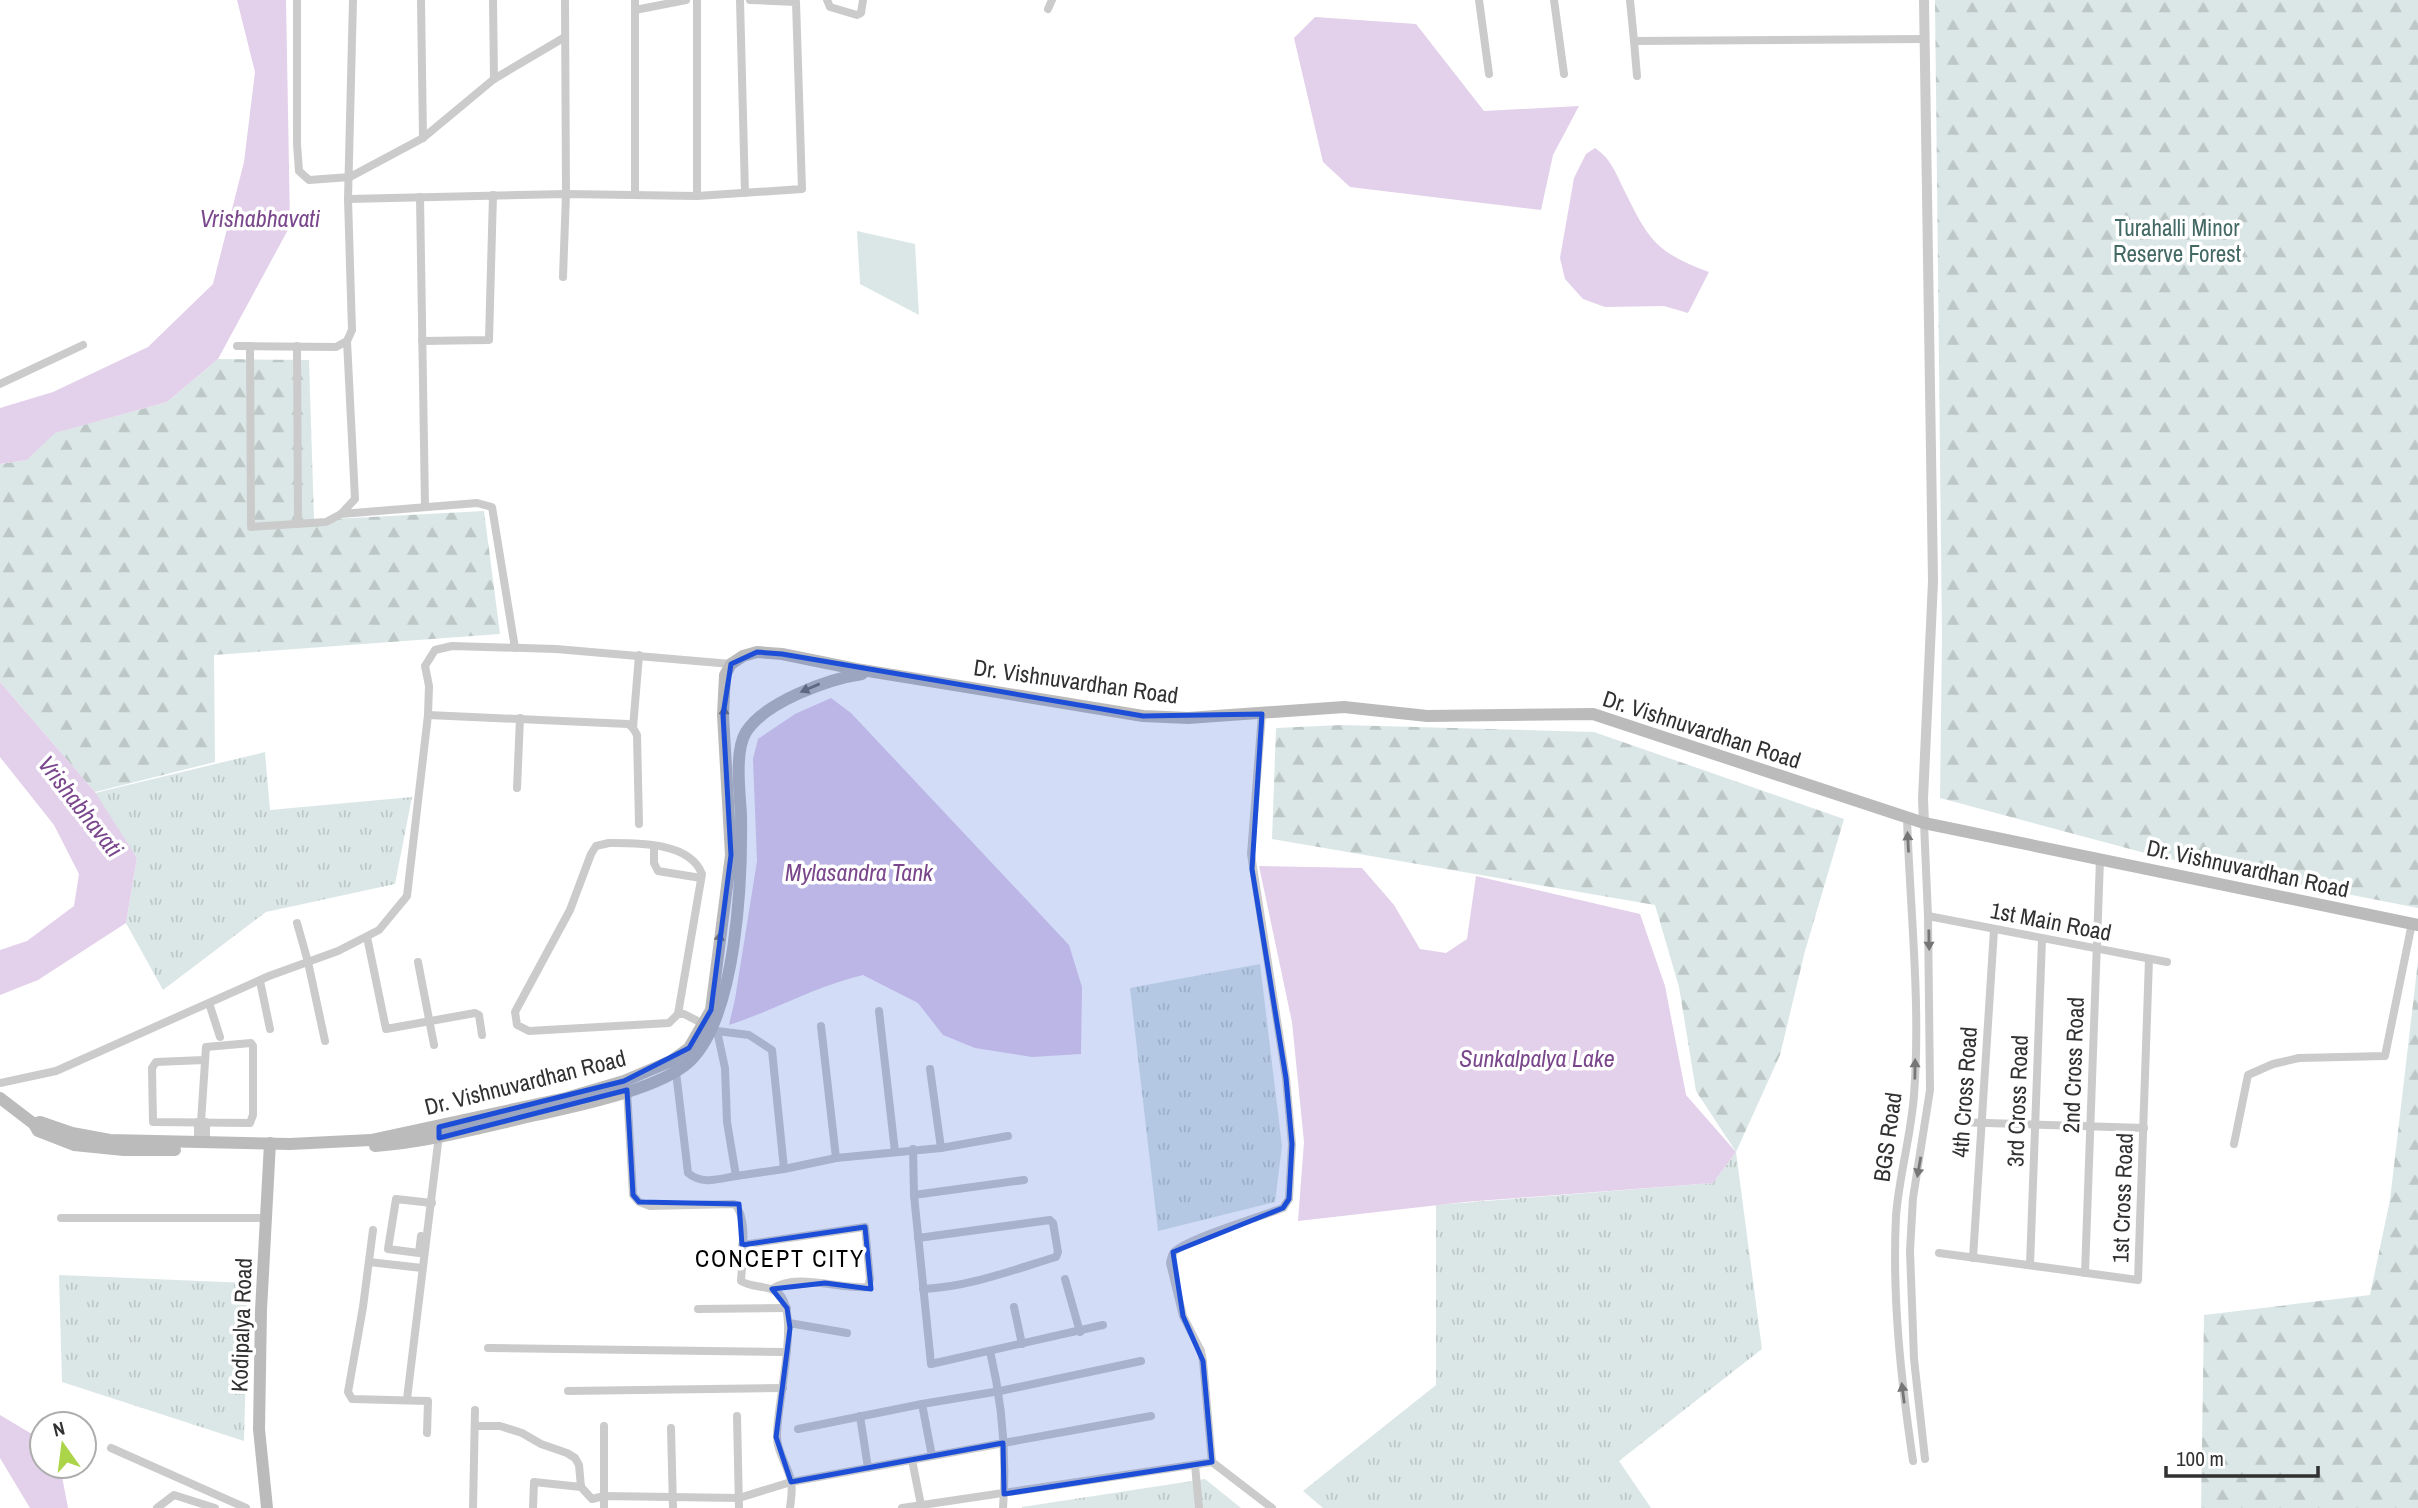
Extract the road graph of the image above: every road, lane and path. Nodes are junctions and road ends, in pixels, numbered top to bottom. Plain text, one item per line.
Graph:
1 (298, 0) edge
2 (353, 0) edge
3 (421, 0) edge
4 (493, 0) edge
5 (565, 0) edge
6 (635, 0) edge
7 (686, 0) edge
8 (697, 0) edge
9 (740, 0) edge
10 (750, 0) edge
11 (758, 0) edge
12 (827, 0) edge
13 (863, 0) edge
14 (1479, 0) edge
15 (1554, 0) edge
16 (1630, 0) edge
17 (1924, 0) edge
18 (635, 10) junction
19 (565, 37) junction
20 (1924, 39) junction
21 (1634, 41) junction
22 (1489, 74) dead end
23 (1564, 74) dead end
24 (1637, 76) dead end
25 (494, 79) junction
26 (423, 138) junction
27 (350, 177) junction
28 (745, 193) junction
29 (566, 194) junction
30 (493, 195) junction
31 (635, 195) junction
32 (697, 196) junction
33 (420, 197) junction
34 (348, 198) junction
35 (563, 277) dead end
36 (347, 341) junction
37 (422, 341) junction
38 (83, 345) dead end
39 (237, 345) dead end
40 (250, 346) junction
41 (298, 346) junction
42 (0, 384) edge
43 (425, 507) junction
44 (341, 514) junction
45 (298, 524) junction
46 (515, 648) junction
47 (639, 656) junction
48 (731, 664) junction
49 (876, 672) junction
50 (1262, 714) junction
51 (428, 715) junction
52 (520, 718) junction
53 (633, 728) junction
54 (517, 788) dead end
55 (1923, 799) junction
56 (1907, 818) junction
57 (1924, 823) junction
58 (639, 824) dead end
59 (654, 846) junction
60 (2100, 859) junction
61 (701, 878) junction
62 (1928, 916) junction
63 (297, 923) dead end
64 (2415, 924) edge
65 (1994, 930) junction
66 (367, 937) junction
67 (2042, 939) junction
68 (2096, 949) junction
69 (2149, 959) junction
70 (308, 962) junction
71 (418, 962) dead end
72 (2167, 962) dead end
73 (260, 981) junction
74 (209, 1003) junction
75 (879, 1011) dead end
76 (678, 1014) junction
77 (430, 1021) junction
78 (821, 1026) dead end
79 (711, 1027) junction
80 (270, 1029) dead end
81 (482, 1035) dead end
82 (220, 1037) dead end
83 (325, 1041) dead end
84 (434, 1045) dead end
85 (204, 1060) junction
86 (930, 1069) dead end
87 (676, 1072) junction
88 (0, 1083) edge
89 (627, 1090) junction
90 (0, 1098) edge
91 (202, 1122) junction
92 (1956, 1122) dead end
93 (1982, 1123) junction
94 (34, 1124) junction
95 (2035, 1125) junction
96 (2090, 1126) junction
97 (2144, 1128) junction
98 (439, 1132) junction
99 (1007, 1136) dead end
100 (202, 1143) junction
101 (2234, 1144) dead end
102 (270, 1147) junction
103 (941, 1148) junction
104 (913, 1149) junction
105 (895, 1152) junction
106 (836, 1158) junction
107 (784, 1169) junction
108 (736, 1176) junction
109 (1024, 1180) dead end
110 (914, 1195) junction
111 (429, 1203) junction
112 (61, 1218) dead end
113 (267, 1218) junction
114 (373, 1230) dead end
115 (918, 1238) junction
116 (742, 1245) junction
117 (1939, 1253) dead end
118 (1973, 1258) junction
119 (369, 1262) junction
120 (2030, 1265) junction
121 (422, 1268) junction
122 (2085, 1273) junction
123 (1065, 1279) dead end
124 (772, 1289) junction
125 (923, 1289) junction
126 (1014, 1307) dead end
127 (698, 1308) dead end
128 (786, 1308) junction
129 (789, 1323) junction
130 (1104, 1325) dead end
131 (1080, 1332) junction
132 (847, 1333) dead end
133 (1023, 1344) junction
134 (488, 1348) dead end
135 (990, 1351) junction
136 (785, 1352) junction
137 (1142, 1361) dead end
138 (783, 1388) junction
139 (568, 1391) dead end
140 (1000, 1391) junction
141 (407, 1399) junction
142 (922, 1404) junction
143 (475, 1410) dead end
144 (737, 1416) dead end
145 (860, 1416) junction
146 (1151, 1416) dead end
147 (475, 1426) junction
148 (604, 1426) dead end
149 (671, 1429) dead end
150 (798, 1429) dead end
151 (427, 1433) dead end
152 (1003, 1443) junction
153 (111, 1448) dead end
154 (932, 1456) junction
155 (1925, 1459) dead end
156 (912, 1460) junction
157 (1913, 1461) dead end
158 (1212, 1462) junction
159 (1195, 1465) junction
160 (868, 1468) junction
161 (792, 1482) junction
162 (581, 1487) junction
163 (1004, 1493) junction
164 (604, 1496) junction
165 (673, 1497) junction
166 (739, 1498) junction
167 (921, 1505) junction
168 (157, 1508) edge
169 (215, 1508) edge
170 (246, 1508) edge
171 (267, 1508) edge
172 (473, 1508) edge
173 (533, 1508) edge
174 (604, 1508) edge
175 (673, 1508) edge
176 (739, 1508) edge
177 (790, 1508) edge
178 (902, 1508) edge
179 (1003, 1508) edge
180 (1199, 1508) edge
181 (1272, 1508) edge

1 - 27 street
2 - 27 street
3 - 26 street
4 - 25 street
5 - 19 street
6 - 18 street
7 - 18 street
8 - 32 street
9 - 28 street
10 - 11 street
11 - 28 street
12 - 13 street
14 - 22 street
15 - 23 street
16 - 21 street
17 - 20 street
18 - 31 street
19 - 25 street
19 - 29 street
20 - 21 street
20 - 55 street
21 - 24 street
25 - 26 street
26 - 27 street
27 - 34 street
28 - 32 street
29 - 30 street
29 - 31 street
29 - 35 street
30 - 33 street
30 - 37 street
31 - 32 street
33 - 34 street
33 - 37 street
34 - 36 street
36 - 41 street
36 - 44 street
37 - 43 street
38 - 42 street
39 - 40 street
40 - 41 street
40 - 45 street
41 - 45 street
43 - 44 street
43 - 46 street
44 - 45 street
46 - 47 street
46 - 51 street
47 - 48 street
47 - 53 street
48 - 49 main road, Dr. Vishnuvardhan Road
79 -> 48 main road, Dr. Vishnuvardhan Road
49 - 50 main road, Dr. Vishnuvardhan Road
49 -> 79 main road, Dr. Vishnuvardhan Road
50 - 56 main road, Dr. Vishnuvardhan Road
50 - 158 street
51 - 52 street
51 - 66 street
52 - 53 street
52 - 54 street
53 - 58 street
55 - 56 street
55 - 57 street
56 - 57 main road, Dr. Vishnuvardhan Road
157 -> 56 street, BGS Road
57 - 60 main road, Dr. Vishnuvardhan Road
57 - 62 street, BGS Road
59 - 61 street
59 - 61 street
59 - 76 street
60 - 64 main road, Dr. Vishnuvardhan Road
60 - 68 street, 2nd Cross Road
61 - 76 street
62 - 65 street, 1st Main Road
62 -> 155 street, BGS Road
63 - 70 street
64 - 101 street
65 - 67 street, 1st Main Road
65 - 93 street, 4th Cross Road
66 - 70 street
66 - 77 street
67 - 68 street, 1st Main Road
67 - 95 street, 3rd Cross Road
68 - 69 street, 1st Main Road
68 - 96 street, 2nd Cross Road
69 - 72 street, 1st Main Road
69 - 97 street, 1st Cross Road
70 - 73 street
70 - 83 street
71 - 77 street
73 - 74 street
73 - 80 street
74 - 82 street
74 - 88 street
75 - 105 street
76 - 79 street
77 - 81 street
77 - 84 street
78 - 106 street
79 - 87 main road, Dr. Vishnuvardhan Road
79 - 98 main road, Dr. Vishnuvardhan Road
79 - 107 street
79 - 108 street
85 - 91 street
85 - 91 street
85 - 91 street
86 - 103 street
87 - 89 main road, Dr. Vishnuvardhan Road
87 - 108 street
89 - 98 main road, Dr. Vishnuvardhan Road
89 - 116 street
90 - 94 main road, Dr. Vishnuvardhan Road
91 - 100 street
92 - 93 street
93 - 95 street
93 - 118 street, 4th Cross Road
94 - 100 main road, Dr. Vishnuvardhan Road
94 - 102 main road, Dr. Vishnuvardhan Road
95 - 96 street
95 - 120 street, 3rd Cross Road
96 - 97 street
96 - 122 street, 2nd Cross Road
97 - 122 street, 1st Cross Road
98 - 102 main road, Dr. Vishnuvardhan Road
98 - 111 street
99 - 103 street
100 - 102 main road, Dr. Vishnuvardhan Road
102 - 113 main road, Kodipalya Road
103 - 104 street
104 - 105 street
104 - 110 street
105 - 106 street
106 - 107 street
107 - 108 street
109 - 110 street
110 - 115 street
111 - 111 street
111 - 121 street
112 - 113 street
113 - 171 main road, Kodipalya Road
114 - 119 street
115 - 125 street
115 - 125 street
116 - 124 street
116 - 124 street
117 - 118 street, 1st Cross Road
118 - 120 street, 1st Cross Road
119 - 121 street
119 - 141 street
120 - 122 street, 1st Cross Road
121 - 141 street
123 - 131 street
124 - 128 street
125 - 135 street
126 - 133 street
127 - 128 street
128 - 129 street
129 - 132 street
129 - 136 street
130 - 131 street
131 - 133 street
133 - 135 street
134 - 136 street
135 - 140 street
136 - 138 street
137 - 140 street
138 - 139 street
138 - 161 street
140 - 142 street
140 - 152 street
141 - 151 street
142 - 145 street
142 - 154 street
143 - 147 street
144 - 166 street
145 - 150 street
145 - 160 street
146 - 152 street
147 - 162 street
147 - 172 street
148 - 164 street
149 - 165 street
152 - 154 street
152 - 163 street
153 - 170 street
154 - 156 street
156 - 160 street
156 - 167 street
158 - 159 street
158 - 181 street
159 - 163 street
159 - 180 street
160 - 161 street
161 - 166 street
161 - 177 street
162 - 164 street
162 - 173 street
163 - 167 street
163 - 179 street
164 - 165 street
164 - 174 street
165 - 166 street
165 - 175 street
166 - 176 street
167 - 178 street
168 - 169 street

